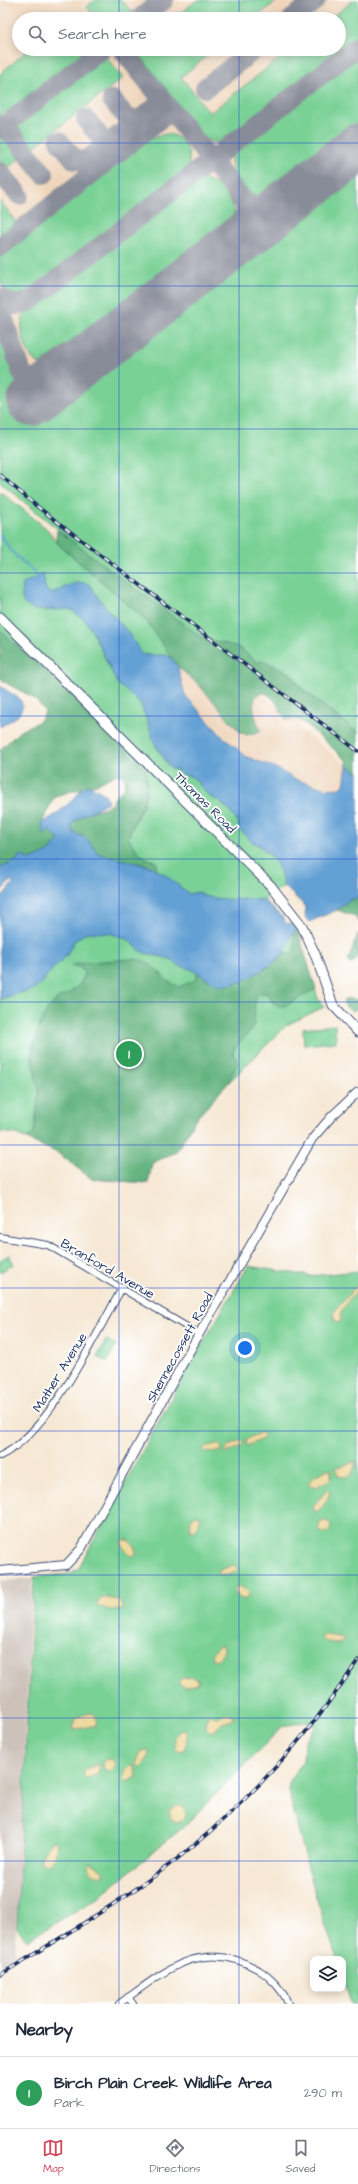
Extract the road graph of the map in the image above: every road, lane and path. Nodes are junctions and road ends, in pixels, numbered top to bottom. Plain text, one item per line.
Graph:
1 (0, 617) edge
2 (358, 1032) edge
3 (358, 1092) edge
4 (0, 1237) edge
5 (122, 1288) junction
6 (199, 1334) junction
7 (0, 1456) edge
8 (0, 1571) edge
9 (128, 1997) junction
10 (119, 2004) edge
11 (133, 2004) edge
12 (288, 2004) edge

1 - 2 main road, Thomas Road
3 - 6 street, Shennecossett Road
4 - 5 street, Branford Avenue
5 - 6 street, Branford Avenue
5 - 7 street, Mather Avenue
6 - 8 street, Shennecossett Road
9 - 10 street
9 - 11 street
9 - 12 street

